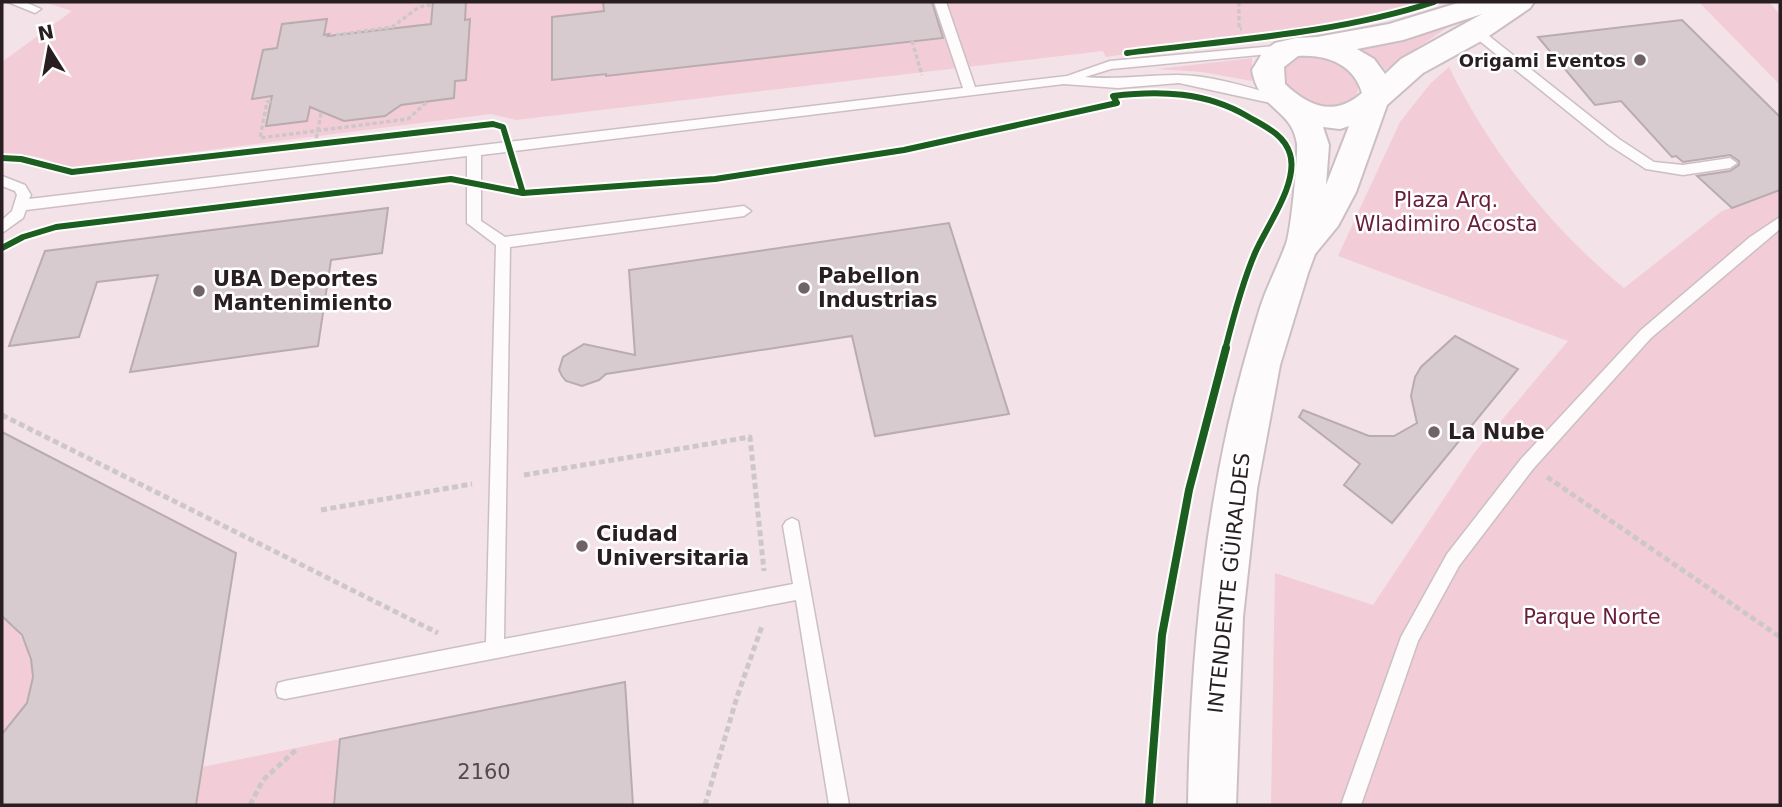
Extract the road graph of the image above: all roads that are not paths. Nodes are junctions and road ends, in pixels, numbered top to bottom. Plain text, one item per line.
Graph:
1 (14, 2) edge
2 (940, 2) edge
3 (1490, 2) edge
4 (1520, 2) edge
5 (35, 9) dead end
6 (1473, 33) junction
7 (1302, 48) junction
8 (1064, 80) junction
9 (970, 91) junction
10 (1375, 99) junction
11 (1290, 106) junction
12 (474, 152) junction
13 (1730, 163) dead end
14 (2, 181) edge
15 (23, 205) junction
16 (744, 211) dead end
17 (1780, 222) edge
18 (2, 228) edge
19 (503, 243) junction
20 (1304, 244) junction
21 (792, 527) dead end
22 (803, 590) junction
23 (495, 649) junction
24 (285, 690) dead end
25 (839, 805) edge
26 (1212, 805) edge
27 (1351, 805) edge

1 - 5 lane
2 - 9 lane
3 - 7 main road
4 - 6 main road
6 - 10 main road
6 - 13 lane
7 - 8 lane
7 - 10 main road
7 - 11 main road
8 - 9 lane
8 - 11 lane
9 - 12 lane
10 - 11 main road
10 - 20 main road, INTENDENTE GÜIRALDES
11 - 20 main road, INTENDENTE GÜIRALDES
12 - 15 lane
12 - 19 lane
14 - 15 lane
15 - 18 lane
16 - 19 lane
17 - 27 lane
19 - 23 lane
20 - 26 main road, INTENDENTE GÜIRALDES
21 - 22 lane
22 - 23 lane
22 - 25 lane
23 - 24 lane

